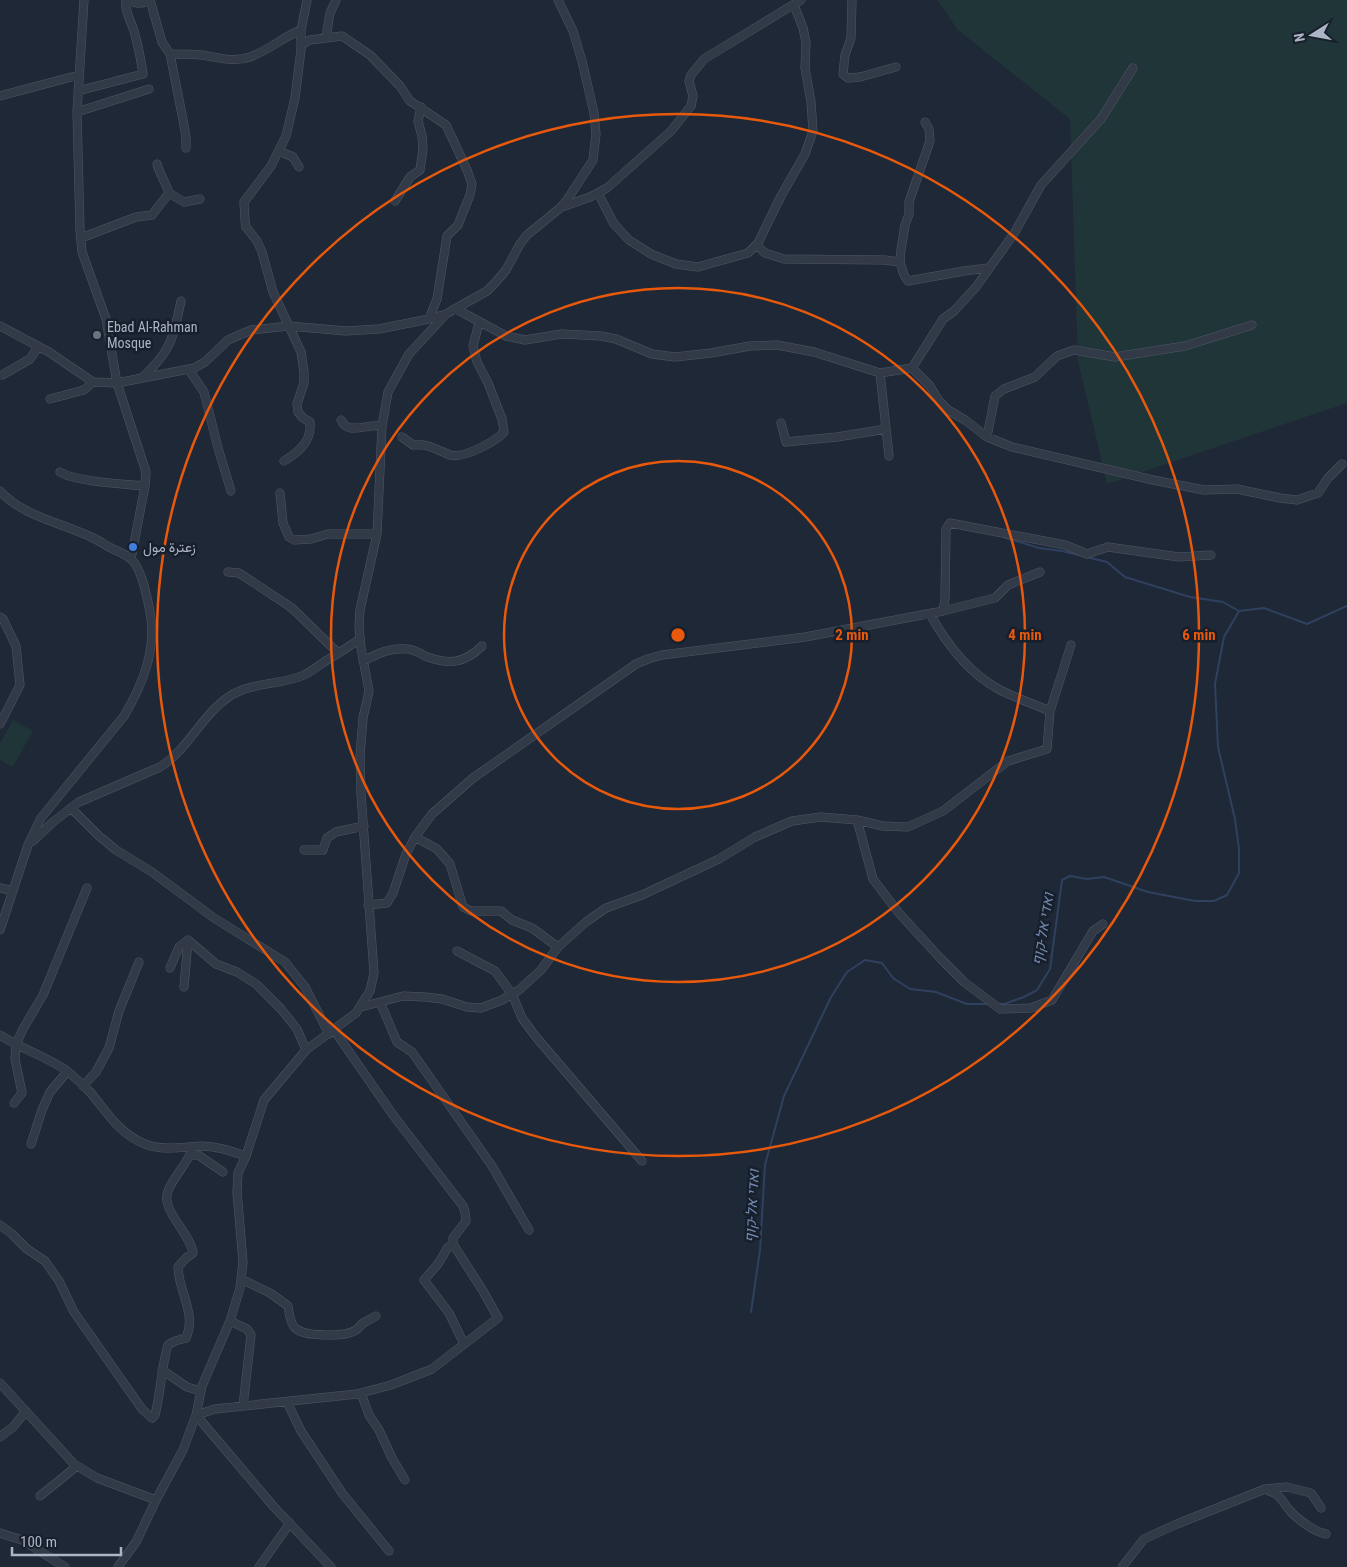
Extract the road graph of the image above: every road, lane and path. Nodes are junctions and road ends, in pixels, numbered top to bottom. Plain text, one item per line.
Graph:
1 (84, 0) edge
2 (126, 0) edge
3 (149, 0) edge
4 (307, 0) edge
5 (336, 0) edge
6 (558, 0) edge
7 (801, 0) edge
8 (852, 0) edge
9 (794, 6) junction
10 (302, 30) junction
11 (326, 37) junction
12 (301, 45) junction
13 (170, 54) junction
14 (896, 67) dead end
15 (1133, 68) dead end
16 (79, 75) junction
17 (150, 89) dead end
18 (78, 91) junction
19 (0, 96) edge
20 (420, 107) junction
21 (77, 112) junction
22 (926, 122) dead end
23 (186, 148) dead end
24 (279, 151) junction
25 (157, 164) dead end
26 (299, 167) dead end
27 (169, 193) junction
28 (598, 193) junction
29 (200, 199) dead end
30 (395, 202) dead end
31 (560, 208) junction
32 (81, 238) junction
33 (756, 245) junction
34 (900, 262) junction
35 (988, 268) junction
36 (181, 301) dead end
37 (456, 309) junction
38 (446, 314) junction
39 (430, 319) junction
40 (479, 322) junction
41 (1252, 324) dead end
42 (0, 326) edge
43 (289, 326) junction
44 (38, 347) junction
45 (912, 368) junction
46 (189, 370) junction
47 (880, 373) junction
48 (2, 375) dead end
49 (140, 379) junction
50 (93, 382) junction
51 (117, 383) junction
52 (50, 399) dead end
53 (341, 420) dead end
54 (781, 423) dead end
55 (382, 426) junction
56 (886, 429) junction
57 (402, 437) dead end
58 (987, 437) junction
59 (889, 456) dead end
60 (284, 461) dead end
61 (1342, 464) dead end
62 (60, 472) dead end
63 (145, 486) junction
64 (231, 491) dead end
65 (0, 492) edge
66 (280, 493) dead end
67 (377, 534) junction
68 (1211, 555) dead end
69 (131, 559) junction
70 (228, 572) dead end
71 (1040, 572) dead end
72 (943, 611) junction
73 (930, 614) junction
74 (0, 617) edge
75 (360, 639) junction
76 (482, 646) dead end
77 (1071, 646) dead end
78 (338, 653) junction
79 (363, 661) junction
80 (1050, 711) junction
81 (0, 724) edge
82 (71, 808) junction
83 (857, 820) junction
84 (364, 826) junction
85 (415, 837) junction
86 (28, 845) junction
87 (304, 850) dead end
88 (0, 888) edge
89 (87, 888) dead end
90 (13, 891) junction
91 (368, 905) junction
92 (1103, 924) dead end
93 (0, 930) edge
94 (188, 940) junction
95 (558, 947) junction
96 (457, 951) dead end
97 (139, 962) dead end
98 (170, 968) dead end
99 (184, 987) dead end
100 (512, 994) junction
101 (380, 1002) junction
102 (361, 1007) junction
103 (332, 1032) junction
104 (0, 1035) edge
105 (16, 1044) junction
106 (306, 1050) junction
107 (67, 1072) junction
108 (83, 1086) junction
109 (14, 1103) dead end
110 (31, 1144) dead end
111 (192, 1151) junction
112 (246, 1156) junction
113 (642, 1161) dead end
114 (223, 1172) dead end
115 (0, 1225) edge
116 (529, 1230) dead end
117 (453, 1244) junction
118 (241, 1279) junction
119 (376, 1316) dead end
120 (230, 1321) junction
121 (464, 1344) junction
122 (162, 1370) junction
123 (0, 1383) edge
124 (201, 1391) junction
125 (361, 1393) junction
126 (287, 1402) junction
127 (243, 1406) junction
128 (26, 1411) junction
129 (196, 1414) junction
130 (0, 1437) edge
131 (77, 1466) junction
132 (404, 1480) dead end
133 (1265, 1489) junction
134 (40, 1496) dead end
135 (156, 1500) junction
136 (1321, 1508) dead end
137 (290, 1523) junction
138 (1, 1532) edge
139 (1326, 1534) dead end
140 (389, 1551) dead end
141 (53, 1564) edge
142 (64, 1567) edge
143 (118, 1567) edge
144 (259, 1567) edge
145 (331, 1567) edge
146 (1122, 1567) edge

1 - 16 street
2 - 3 street
2 - 18 street
3 - 13 street
4 - 10 street
5 - 11 street
6 - 31 street
7 - 9 street
8 - 14 street
9 - 28 street
9 - 33 street
10 - 12 street
10 - 13 street
11 - 12 street
11 - 20 street
12 - 24 street
13 - 23 street
15 - 35 street
16 - 18 street
16 - 19 street
17 - 21 street
18 - 21 street
20 - 30 street
20 - 39 street
21 - 32 street
22 - 34 street
24 - 26 street
24 - 43 street
25 - 27 street
27 - 29 street
27 - 32 street
28 - 31 street
28 - 33 street
31 - 37 street
32 - 51 street
33 - 34 street
34 - 35 street
35 - 45 street
36 - 49 street
37 - 38 street
37 - 40 street
38 - 39 street
38 - 55 street
39 - 43 street
40 - 47 street
40 - 57 street
41 - 58 street
42 - 44 street
43 - 46 street
43 - 60 street
44 - 48 street
44 - 50 street
45 - 47 street
45 - 58 street
46 - 49 street
46 - 64 street
47 - 56 street
49 - 51 street
50 - 51 street
50 - 52 street
51 - 63 street
53 - 55 street
54 - 56 street
55 - 67 street
56 - 59 street
58 - 61 street
62 - 63 street
63 - 69 street
65 - 69 street
66 - 67 street
67 - 75 street
68 - 72 street
69 - 86 street
70 - 78 street
71 - 72 street
72 - 73 street
73 - 80 street
73 - 85 street
74 - 81 street
75 - 78 street
75 - 79 street
76 - 79 street
77 - 80 street
78 - 82 street
79 - 84 street
80 - 83 street
82 - 86 street
82 - 103 street
83 - 92 street
83 - 95 street
84 - 87 street
84 - 91 street
85 - 91 street
85 - 95 street
86 - 90 street
88 - 90 street
89 - 105 street
90 - 93 street
91 - 102 street
94 - 98 street
94 - 99 street
94 - 106 street
95 - 100 street
96 - 100 street
97 - 108 street
100 - 101 street
100 - 113 street
101 - 102 street
101 - 116 street
102 - 103 street
103 - 106 street
103 - 117 street
104 - 105 street
105 - 107 street
105 - 109 street
106 - 112 street
107 - 108 street
107 - 110 street
108 - 111 street
111 - 112 street
111 - 114 street
111 - 122 street
112 - 118 street
115 - 122 street
117 - 121 street
117 - 121 street
118 - 119 street
118 - 120 street
120 - 124 street
120 - 127 street
121 - 125 street
122 - 124 street
123 - 128 street
124 - 129 street
125 - 126 street
125 - 132 street
126 - 127 street
126 - 140 street
127 - 129 street
128 - 130 street
128 - 131 street
129 - 135 street
129 - 137 street
131 - 134 street
131 - 135 street
133 - 136 street
133 - 139 street
133 - 146 street
135 - 143 street
137 - 144 street
137 - 145 street
138 - 141 street
141 - 142 street

